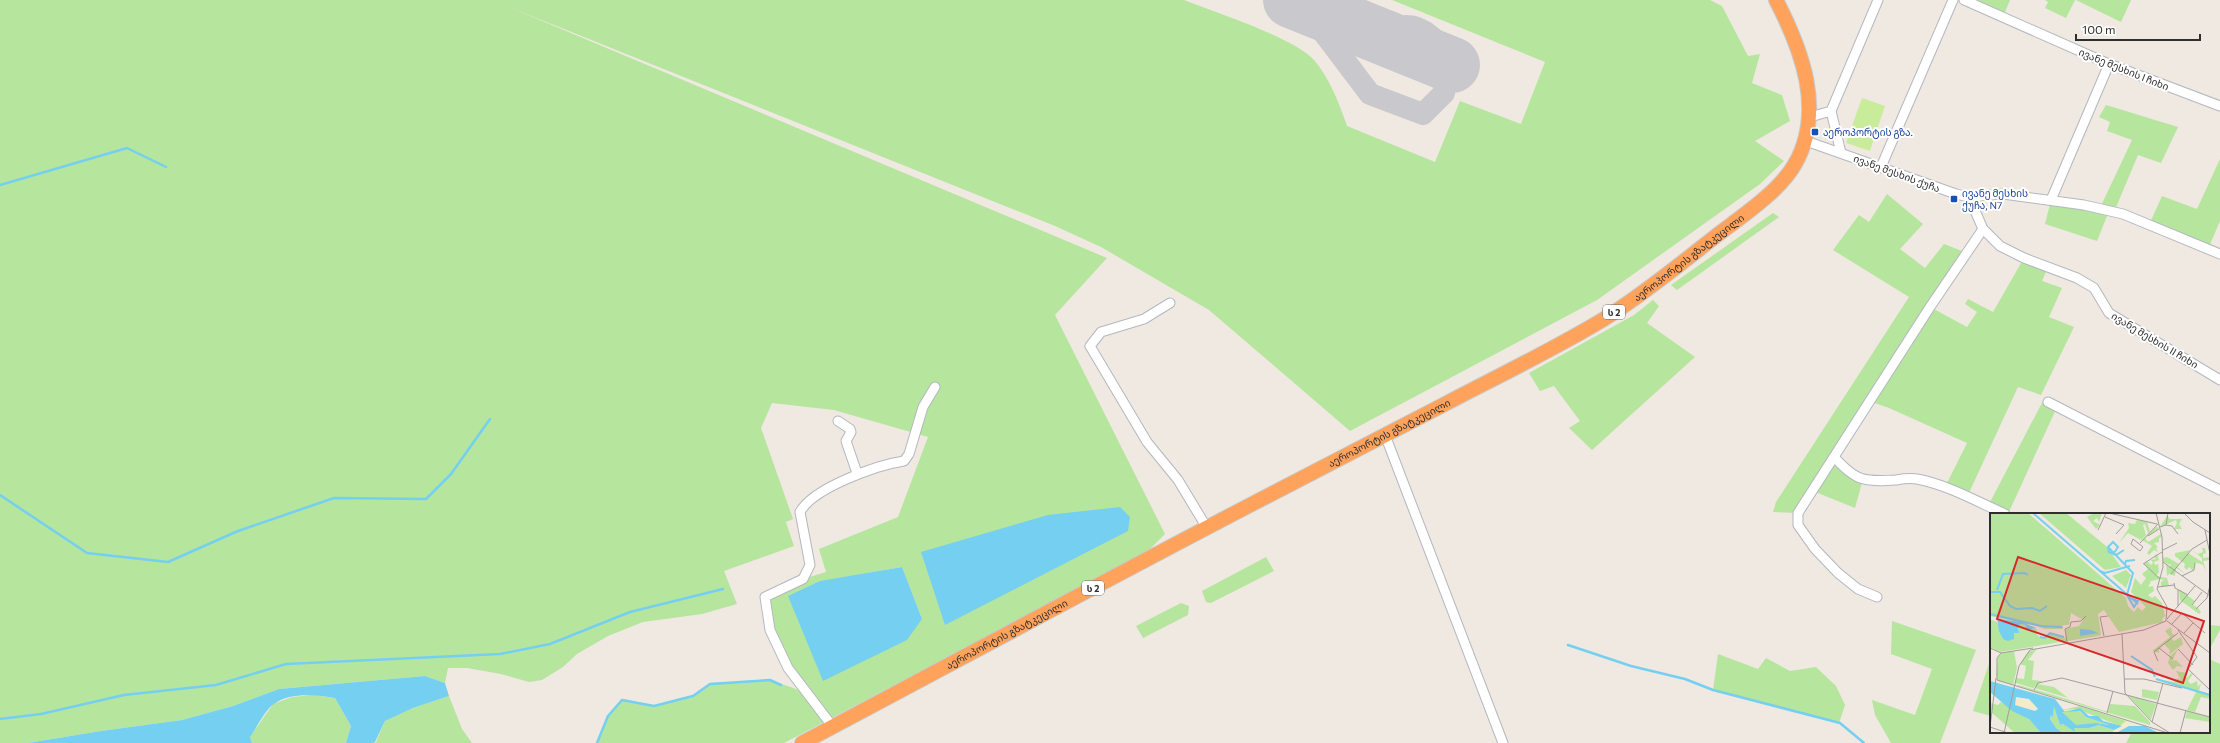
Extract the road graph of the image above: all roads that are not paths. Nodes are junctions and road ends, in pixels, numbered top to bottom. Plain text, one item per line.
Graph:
1 (1776, 0) edge
2 (1878, 0) edge
3 (1953, 0) edge
4 (1964, 0) edge
5 (2109, 64) junction
6 (2220, 106) edge
7 (1831, 111) junction
8 (1810, 117) junction
9 (1806, 141) junction
10 (1841, 153) junction
11 (1881, 167) junction
12 (1969, 197) junction
13 (2051, 200) junction
14 (1983, 229) junction
15 (2220, 254) edge
16 (1170, 303) dead end
17 (2220, 380) edge
18 (935, 388) dead end
19 (2048, 402) dead end
20 (838, 422) dead end
21 (1385, 435) junction
22 (1834, 457) junction
23 (857, 473) junction
24 (2220, 490) edge
25 (2003, 513) edge
26 (1207, 528) junction
27 (1877, 597) dead end
28 (833, 727) junction
29 (802, 743) edge
30 (1503, 743) edge

1 - 8 highway, აეროპორტის გზატკეცილი / ს 2
2 - 7 street
3 - 11 street
4 - 5 street, ივანე მესხის I ჩიხი
5 - 6 street, ივანე მესხის I ჩიხი
5 - 13 street
7 - 8 street
7 - 10 street
8 - 9 highway, აეროპორტის გზატკეცილი / ს 2
9 - 10 street, ივანე მესხის ქუჩა
9 - 21 highway, აეროპორტის გზატკეცილი / ს 2
10 - 11 street, ივანე მესხის ქუჩა
11 - 12 street, ივანე მესხის ქუჩა
12 - 13 street, ივანე მესხის ქუჩა
12 - 14 street, ივანე მესხის II ჩიხი
13 - 15 street, ივანე მესხის ქუჩა
14 - 17 street, ივანე მესხის II ჩიხი
14 - 22 street
16 - 26 street
18 - 23 street
19 - 24 street
20 - 23 street
21 - 26 highway, აეროპორტის გზატკეცილი / ს 2
21 - 30 street
22 - 25 street
22 - 27 street
23 - 28 street
26 - 28 highway, აეროპორტის გზატკეცილი / ს 2
28 - 29 highway, აეროპორტის გზატკეცილი / ს 2

